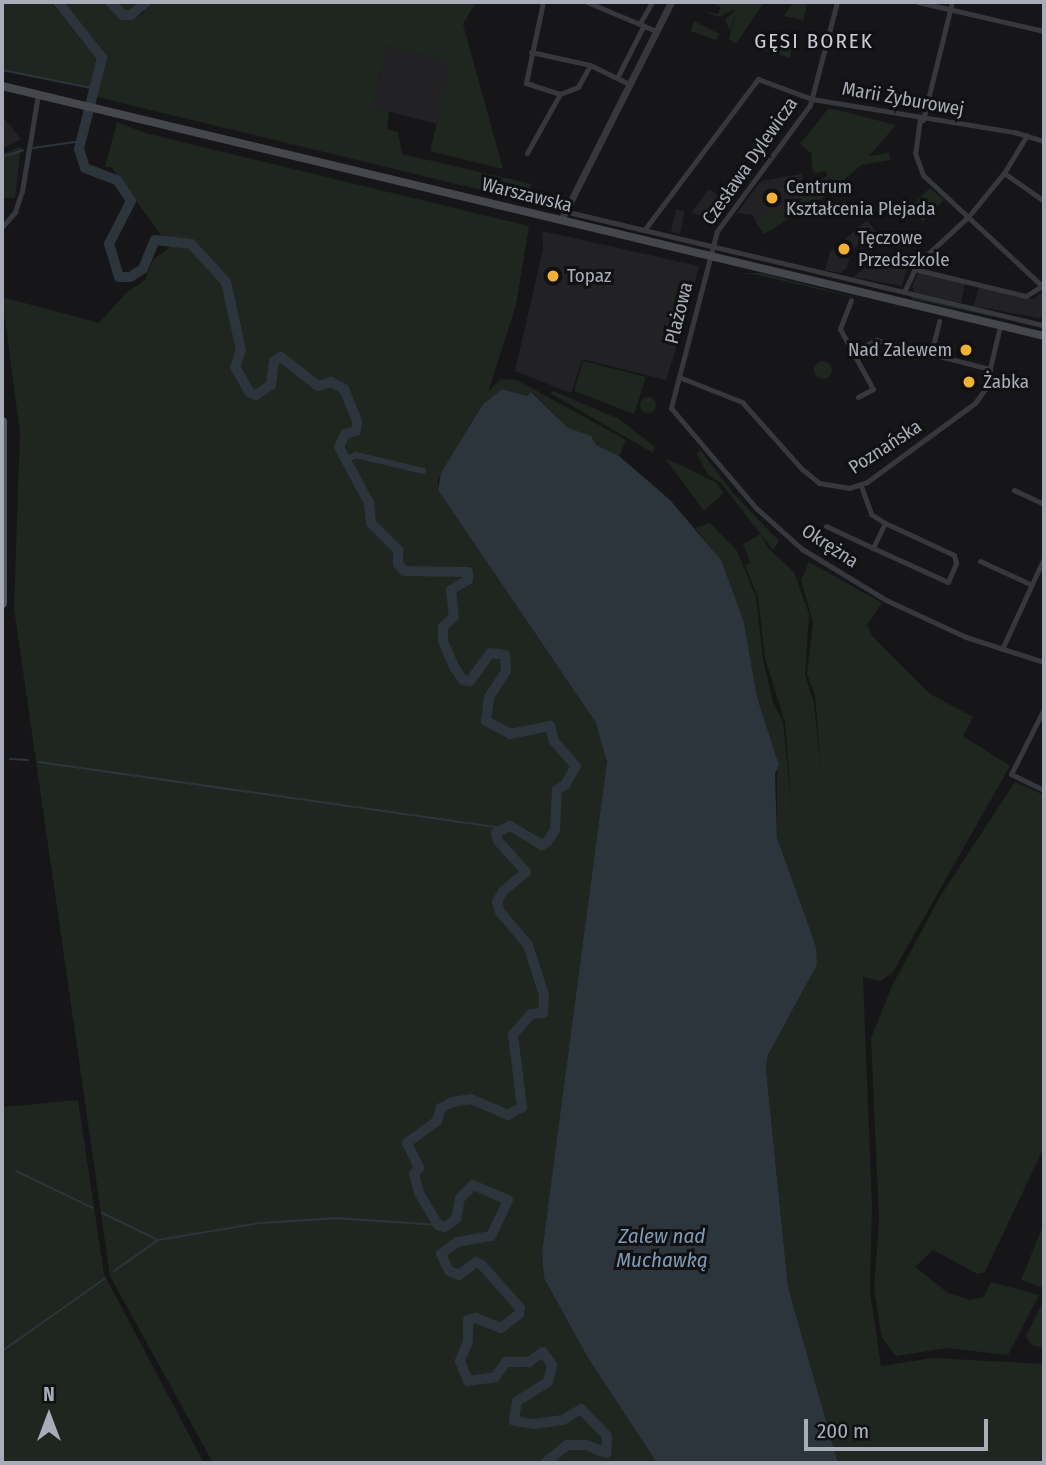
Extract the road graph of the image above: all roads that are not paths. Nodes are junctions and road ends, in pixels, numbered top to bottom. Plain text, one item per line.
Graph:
1 (543, 2) edge
2 (587, 2) edge
3 (652, 2) edge
4 (671, 2) edge
5 (837, 2) edge
6 (918, 2) edge
7 (952, 2) edge
8 (950, 9) junction
9 (642, 24) junction
10 (656, 30) junction
11 (1044, 31) edge
12 (531, 52) junction
13 (590, 65) junction
14 (617, 78) junction
15 (629, 84) junction
16 (2, 86) edge
17 (38, 94) junction
18 (560, 94) junction
19 (812, 99) junction
20 (922, 119) junction
21 (1027, 135) junction
22 (1044, 141) edge
23 (527, 153) dead end
24 (1004, 173) junction
25 (1044, 201) edge
26 (562, 215) junction
27 (968, 217) junction
28 (2, 227) edge
29 (645, 229) junction
30 (713, 245) junction
31 (709, 257) junction
32 (914, 269) junction
33 (1043, 287) edge
34 (904, 292) junction
35 (850, 300) dead end
36 (901, 302) junction
37 (939, 321) dead end
38 (1044, 325) edge
39 (1000, 326) junction
40 (1044, 336) edge
41 (854, 352) junction
42 (931, 354) junction
43 (990, 369) junction
44 (679, 377) junction
45 (858, 397) dead end
46 (2, 421) edge
47 (861, 486) junction
48 (1014, 490) dead end
49 (1044, 504) edge
50 (885, 523) junction
51 (826, 526) dead end
52 (873, 548) junction
53 (1044, 558) edge
54 (980, 561) dead end
55 (1030, 584) junction
56 (2, 603) edge
57 (1002, 649) junction
58 (1044, 662) edge
59 (1044, 709) edge
60 (1044, 790) edge

1 - 12 street
2 - 9 street
3 - 9 street
4 - 10 street
5 - 19 street, Czesława Dylewicza
6 - 8 street
7 - 8 street
8 - 11 street
8 - 20 street
9 - 10 street
9 - 14 street
10 - 15 street
12 - 13 street
12 - 18 street
13 - 14 street
13 - 18 street
14 - 15 street
15 - 26 street
16 - 17 main road, Warszawska
17 - 26 main road, Warszawska
17 - 28 street
18 - 23 street
19 - 20 street, Marii Żyburowej
19 - 29 street, Marii Żyburowej
19 - 30 street, Czesława Dylewicza
20 - 21 street, Marii Żyburowej
20 - 27 street
21 - 22 street, Marii Żyburowej
21 - 24 street
24 - 25 street
24 - 27 street
26 - 29 street
26 - 31 main road, Warszawska
27 - 32 street
27 - 33 street
29 - 30 street
30 - 31 street, Czesława Dylewicza
30 - 34 street
31 - 36 main road, Warszawska
31 - 44 street, Plażowa
32 - 33 street
32 - 34 street
34 - 36 street
34 - 38 street
35 - 41 street
36 - 39 main road, Warszawska
37 - 42 street
39 - 40 main road, Warszawska
39 - 43 street, Poznańska
41 - 42 street
41 - 45 street
42 - 43 street
43 - 47 street, Poznańska
44 - 47 street, Poznańska
44 - 57 street, Okrężna
46 - 56 main road
47 - 50 street
48 - 49 street
50 - 52 street
50 - 52 street
51 - 52 street
53 - 55 street
54 - 55 street
55 - 57 street
57 - 58 street, Okrężna
59 - 60 street

